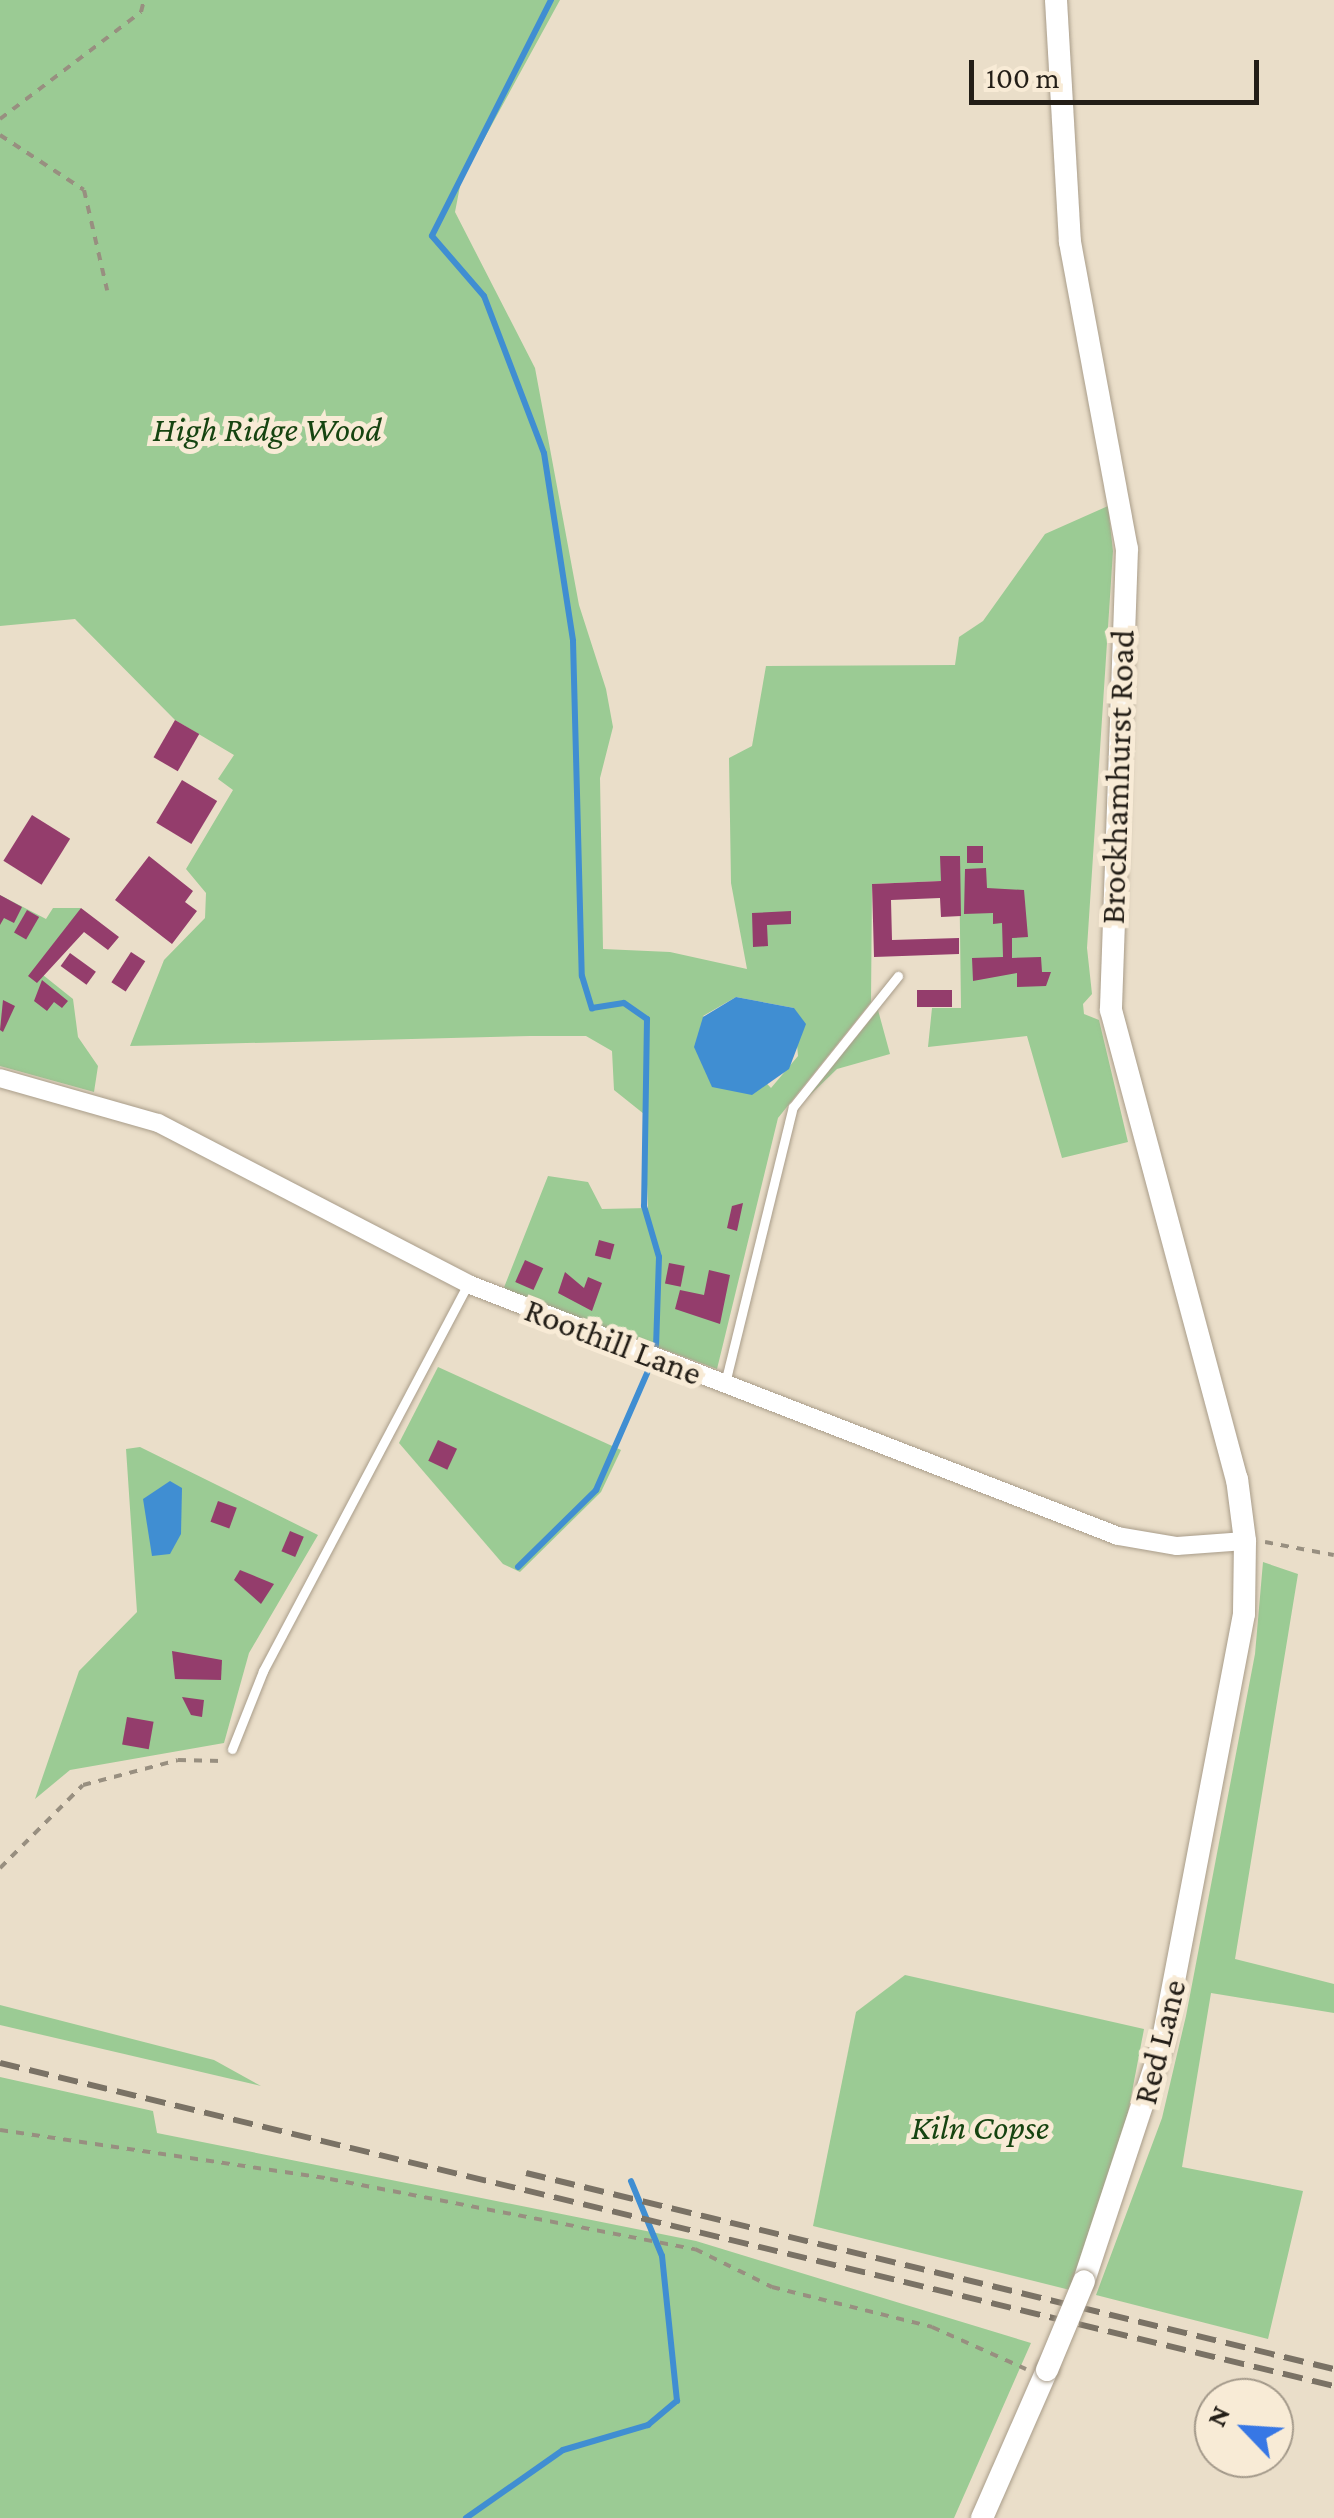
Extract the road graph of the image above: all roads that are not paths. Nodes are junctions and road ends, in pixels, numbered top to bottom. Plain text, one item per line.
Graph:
1 (1056, 0) edge
2 (898, 976) dead end
3 (0, 1078) edge
4 (468, 1284) junction
5 (724, 1386) junction
6 (1246, 1541) junction
7 (232, 1749) road end
8 (982, 2518) edge

1 - 6 street, Brockhamhurst Road
2 - 5 lane
3 - 4 street, Roothill Lane
4 - 5 street, Roothill Lane
4 - 7 lane
5 - 6 street, Roothill Lane
6 - 8 street, Red Lane, bridge

